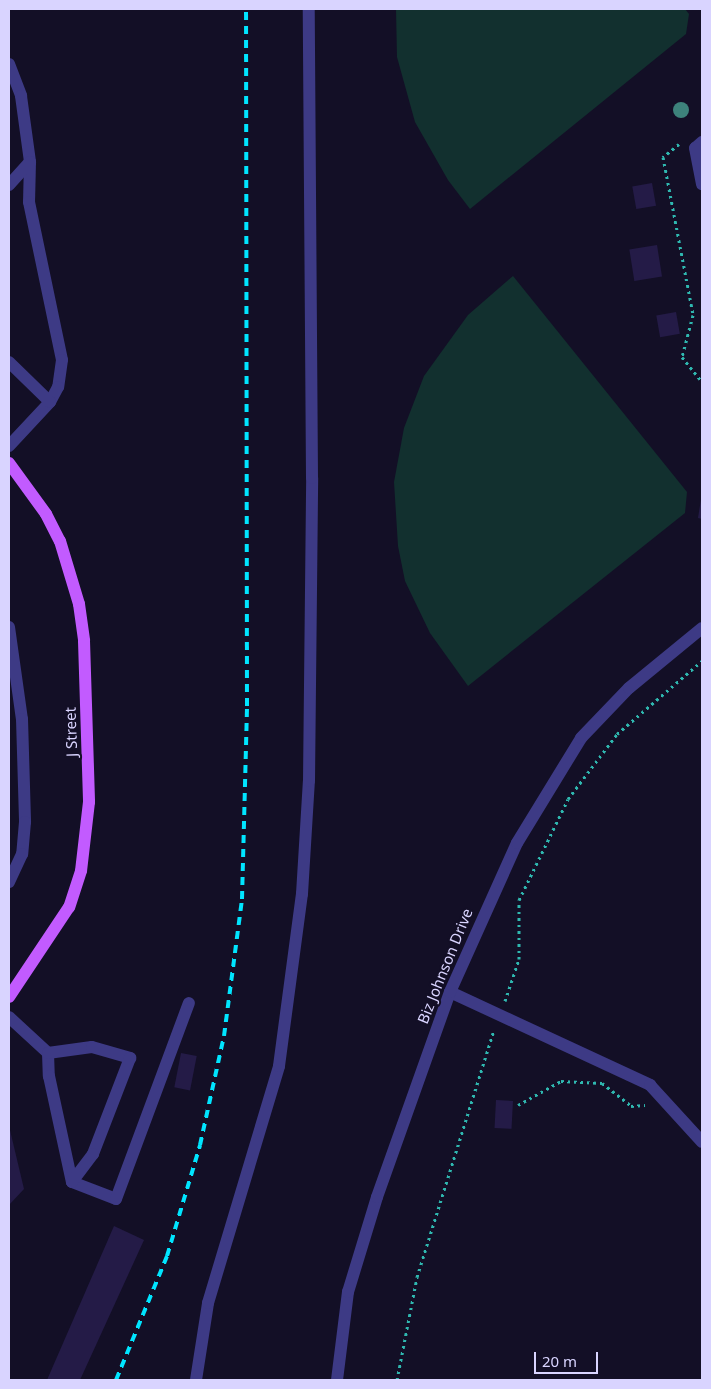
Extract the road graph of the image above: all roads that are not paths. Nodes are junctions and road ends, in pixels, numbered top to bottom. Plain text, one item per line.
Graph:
1 (309, 9) edge
2 (9, 64) edge
3 (702, 142) edge
4 (30, 162) junction
5 (702, 184) edge
6 (9, 185) edge
7 (9, 362) edge
8 (50, 402) junction
9 (9, 446) edge
10 (9, 464) edge
11 (9, 627) edge
12 (702, 628) edge
13 (9, 882) edge
14 (450, 992) junction
15 (9, 997) edge
16 (190, 1003) dead end
17 (9, 1017) edge
18 (48, 1053) junction
19 (702, 1142) edge
20 (72, 1182) junction
21 (196, 1380) edge
22 (337, 1380) edge

1 - 21 street
2 - 4 street
3 - 5 street
4 - 6 street
4 - 8 street
7 - 8 street
8 - 9 street
10 - 15 main road, J Street
11 - 13 street
12 - 14 street, Biz Johnson Drive
14 - 19 street
14 - 22 street, Biz Johnson Drive
16 - 20 street
17 - 18 street
18 - 20 street
18 - 20 street

